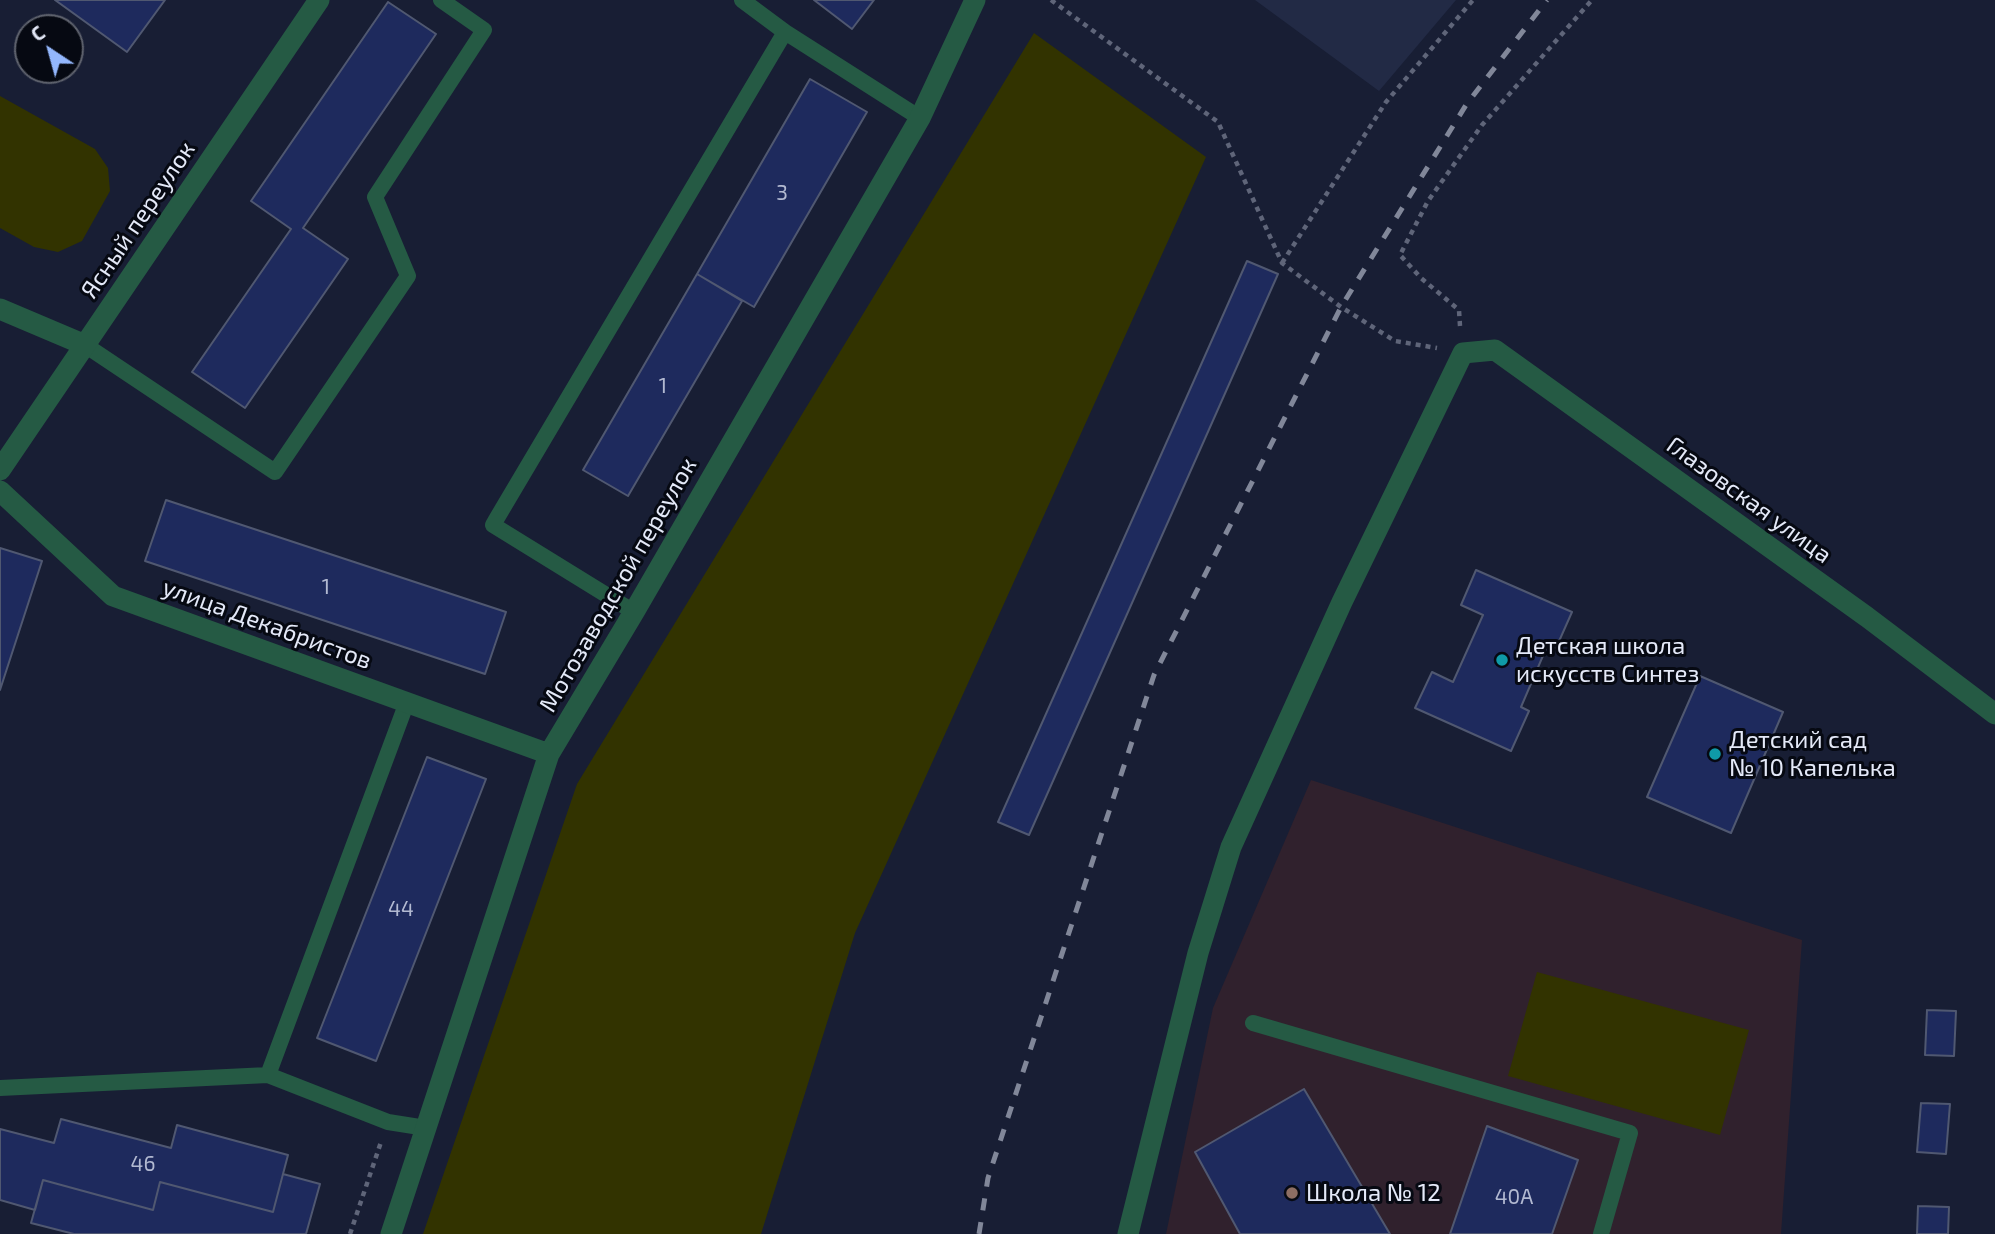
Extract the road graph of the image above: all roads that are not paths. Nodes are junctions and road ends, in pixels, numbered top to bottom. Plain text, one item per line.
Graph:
1 (319, 0) edge
2 (441, 0) edge
3 (742, 0) edge
4 (975, 0) edge
5 (785, 32) junction
6 (920, 118) junction
7 (0, 309) edge
8 (85, 345) junction
9 (0, 470) edge
10 (0, 491) edge
11 (634, 612) junction
12 (407, 702) junction
13 (1995, 714) edge
14 (549, 754) junction
15 (1253, 1023) dead end
16 (268, 1075) junction
17 (0, 1088) edge
18 (425, 1128) junction
19 (391, 1234) edge
20 (1128, 1234) edge
21 (1601, 1234) edge

1 - 8 street, Ясный переулок
2 - 8 lane
3 - 5 lane
4 - 6 street, Мотозаводской переулок
5 - 6 lane
5 - 11 lane
6 - 11 street, Мотозаводской переулок
7 - 8 street
8 - 9 street, Ясный переулок
10 - 12 street, улица Декабристов
11 - 14 street, Мотозаводской переулок
12 - 14 street, улица Декабристов
12 - 16 lane
13 - 20 street, Глазовская улица
14 - 18 street, Мотозаводской переулок
15 - 21 lane
16 - 17 lane
16 - 18 lane
18 - 19 street, Мотозаводской переулок

